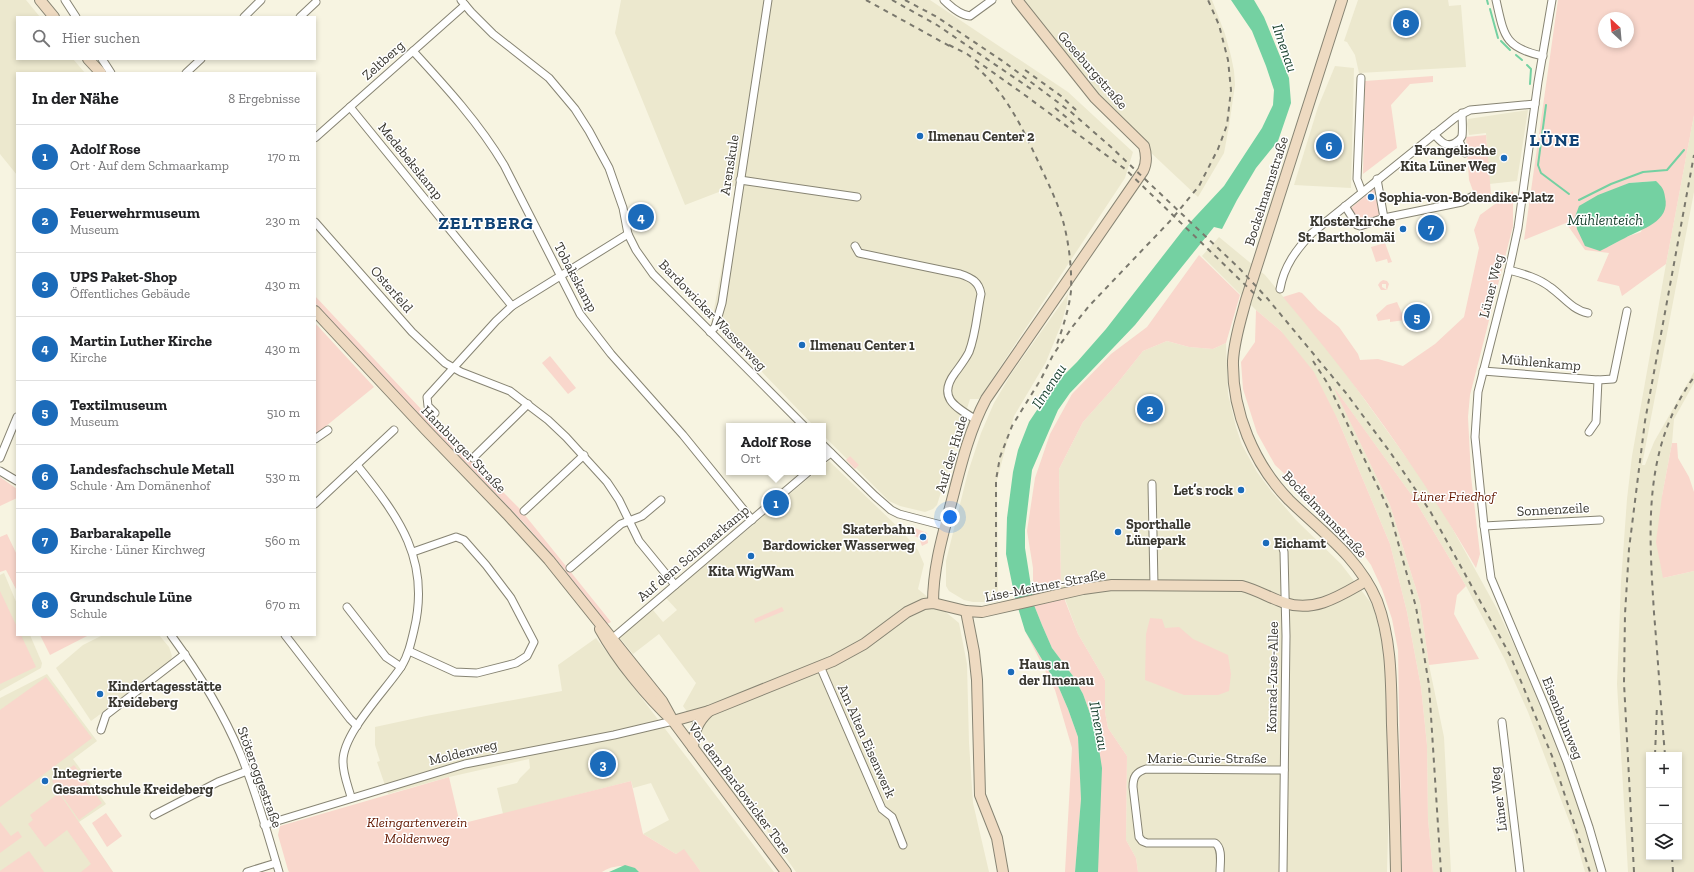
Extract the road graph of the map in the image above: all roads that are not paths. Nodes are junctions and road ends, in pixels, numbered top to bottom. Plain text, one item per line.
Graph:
1 (40, 0) edge
2 (65, 0) edge
3 (261, 0) edge
4 (768, 0) edge
5 (944, 0) edge
6 (992, 0) edge
7 (1018, 0) edge
8 (1342, 0) edge
9 (1496, 0) edge
10 (1552, 0) edge
11 (316, 2) dead end
12 (463, 2) edge
13 (53, 16) edge
14 (75, 16) edge
15 (245, 16) edge
16 (301, 16) edge
17 (413, 51) junction
18 (1543, 56) junction
19 (89, 60) edge
20 (103, 60) edge
21 (199, 60) edge
22 (100, 72) edge
23 (110, 72) edge
24 (187, 72) edge
25 (1361, 78) dead end
26 (1535, 104) junction
27 (350, 107) junction
28 (1462, 113) junction
29 (1434, 134) junction
30 (316, 137) edge
31 (1459, 141) junction
32 (1465, 153) dead end
33 (1147, 158) joint
34 (1377, 179) junction
35 (740, 180) junction
36 (1362, 192) junction
37 (1473, 196) dead end
38 (857, 197) dead end
39 (1344, 206) junction
40 (1384, 218) junction
41 (316, 223) edge
42 (628, 234) junction
43 (855, 246) dead end
44 (1509, 270) junction
45 (560, 276) junction
46 (1280, 289) dead end
47 (512, 306) junction
48 (1627, 311) dead end
49 (316, 312) edge
50 (1588, 313) dead end
51 (710, 332) junction
52 (454, 368) junction
53 (1483, 371) junction
54 (1598, 380) junction
55 (528, 404) junction
56 (435, 413) dead end
57 (16, 419) edge
58 (975, 419) junction
59 (801, 423) edge
60 (328, 430) dead end
61 (394, 430) dead end
62 (1589, 432) dead end
63 (316, 438) edge
64 (826, 448) edge
65 (831, 453) junction
66 (584, 455) junction
67 (826, 457) edge
68 (0, 458) edge
69 (473, 458) dead end
70 (357, 465) junction
71 (0, 471) edge
72 (804, 475) edge
73 (16, 480) edge
74 (1152, 484) dead end
75 (661, 500) dead end
76 (316, 503) edge
77 (524, 511) dead end
78 (752, 520) junction
79 (1600, 520) dead end
80 (629, 522) junction
81 (945, 526) junction
82 (1484, 526) junction
83 (1281, 542) dead end
84 (413, 552) junction
85 (570, 568) dead end
86 (1491, 578) joint
87 (1366, 581) junction
88 (675, 585) junction
89 (1154, 585) junction
90 (933, 603) junction
91 (1285, 603) junction
92 (347, 607) dead end
93 (589, 610) junction
94 (966, 611) junction
95 (172, 636) edge
96 (286, 636) edge
97 (613, 638) junction
98 (409, 651) junction
99 (185, 654) junction
100 (820, 666) junction
101 (401, 667) junction
102 (709, 711) junction
103 (673, 721) junction
104 (1502, 722) dead end
105 (357, 726) junction
106 (101, 730) dead end
107 (693, 748) junction
108 (1284, 770) junction
109 (247, 771) junction
110 (351, 797) junction
111 (154, 815) dead end
112 (264, 825) junction
113 (903, 845) dead end
114 (276, 863) junction
115 (248, 872) edge
116 (279, 872) edge
117 (786, 872) edge
118 (1003, 872) edge
119 (1220, 872) edge
120 (1283, 872) edge
121 (1396, 872) edge
122 (1520, 872) edge
123 (1602, 872) edge

1 - 13 main road
2 - 14 street
3 - 15 street
4 - 35 street, Arenskule
5 - 6 street
7 - 33 main road, Goseburgstraße
8 - 87 main road, Bockelmannstraße
9 - 18 street
10 - 18 street, Lüner Weg
11 - 16 street
12 - 17 street, Zeltberg
12 - 42 street, Bardowicker Wasserweg
17 - 27 street, Zeltberg
17 - 45 street, Tobakskamp
18 - 26 street, Lüner Weg
19 - 22 main road
20 - 23 street
21 - 24 street
25 - 36 street
26 - 28 street
26 - 44 street, Lüner Weg
27 - 30 street, Zeltberg
27 - 47 street, Medebekskamp
28 - 29 street
28 - 31 street
29 - 31 street
29 - 34 street
31 - 32 street
33 - 58 main road, Auf der Hude
34 - 36 street
34 - 40 street
35 - 38 street
35 - 51 street, Arenskule
36 - 39 street
37 - 40 street
39 - 40 street
39 - 46 street
41 - 52 street, Osterfeld
42 - 45 street
42 - 51 street, Bardowicker Wasserweg
43 - 58 street
44 - 50 street
44 - 53 street, Lüner Weg
45 - 47 street
45 - 78 street, Tobakskamp
47 - 52 street
48 - 54 street, Mühlenkamp
49 - 93 main road, Hamburger Straße
51 - 59 street, Bardowicker Wasserweg
52 - 55 street, Osterfeld
52 - 56 street
53 - 54 street, Mühlenkamp
53 - 82 street, Lüner Weg
54 - 62 street, Mühlenkamp
55 - 66 street, Osterfeld
55 - 69 street
57 - 68 street
58 - 81 main road, Auf der Hude
60 - 63 street
61 - 70 street
64 - 65 street
65 - 67 street
65 - 81 street
66 - 77 street
66 - 80 street, Osterfeld
70 - 76 street
70 - 84 street
71 - 73 street
72 - 78 street, Auf dem Schmaarkamp
74 - 89 street
75 - 80 street
78 - 88 street, Auf dem Schmaarkamp
79 - 82 street, Sonnenzeile
80 - 85 street
80 - 88 street, Osterfeld
81 - 90 main road, Auf der Hude
82 - 86 street, Lüner Weg
83 - 91 street
84 - 98 street
84 - 98 street
86 - 123 street, Eisenbahnweg
87 - 91 main road, Lise-Meitner-Straße
87 - 121 main road, Bockelmannstraße
88 - 97 street, Auf dem Schmaarkamp
89 - 91 main road, Lise-Meitner-Straße
89 - 94 main road, Lise-Meitner-Straße
90 - 94 main road
90 - 100 main road
91 - 108 street, Konrad-Zuse-Allee
92 - 101 street
93 - 97 main road, Vor dem Bardowicker Tore
93 - 103 main road, Vor dem Bardowicker Tore
94 - 118 main road
95 - 99 street, Stöteroggestraße
96 - 105 street
97 - 103 main road, Vor dem Bardowicker Tore
98 - 101 street
99 - 106 street
99 - 109 street, Stöteroggestraße
100 - 102 main road
100 - 113 street, Am Alten Eisenwerk
101 - 105 street
102 - 103 main road
102 - 107 main road
103 - 107 main road, Vor dem Bardowicker Tore
103 - 110 street, Moldenweg
104 - 122 street, Lüner Weg
105 - 110 street
107 - 117 main road, Vor dem Bardowicker Tore
108 - 119 street, Marie-Curie-Straße
108 - 120 street, Konrad-Zuse-Allee
109 - 111 street
109 - 112 street, Stöteroggestraße
110 - 112 street, Moldenweg
112 - 114 street, Stöteroggestraße
114 - 115 street
114 - 116 street, Stöteroggestraße

